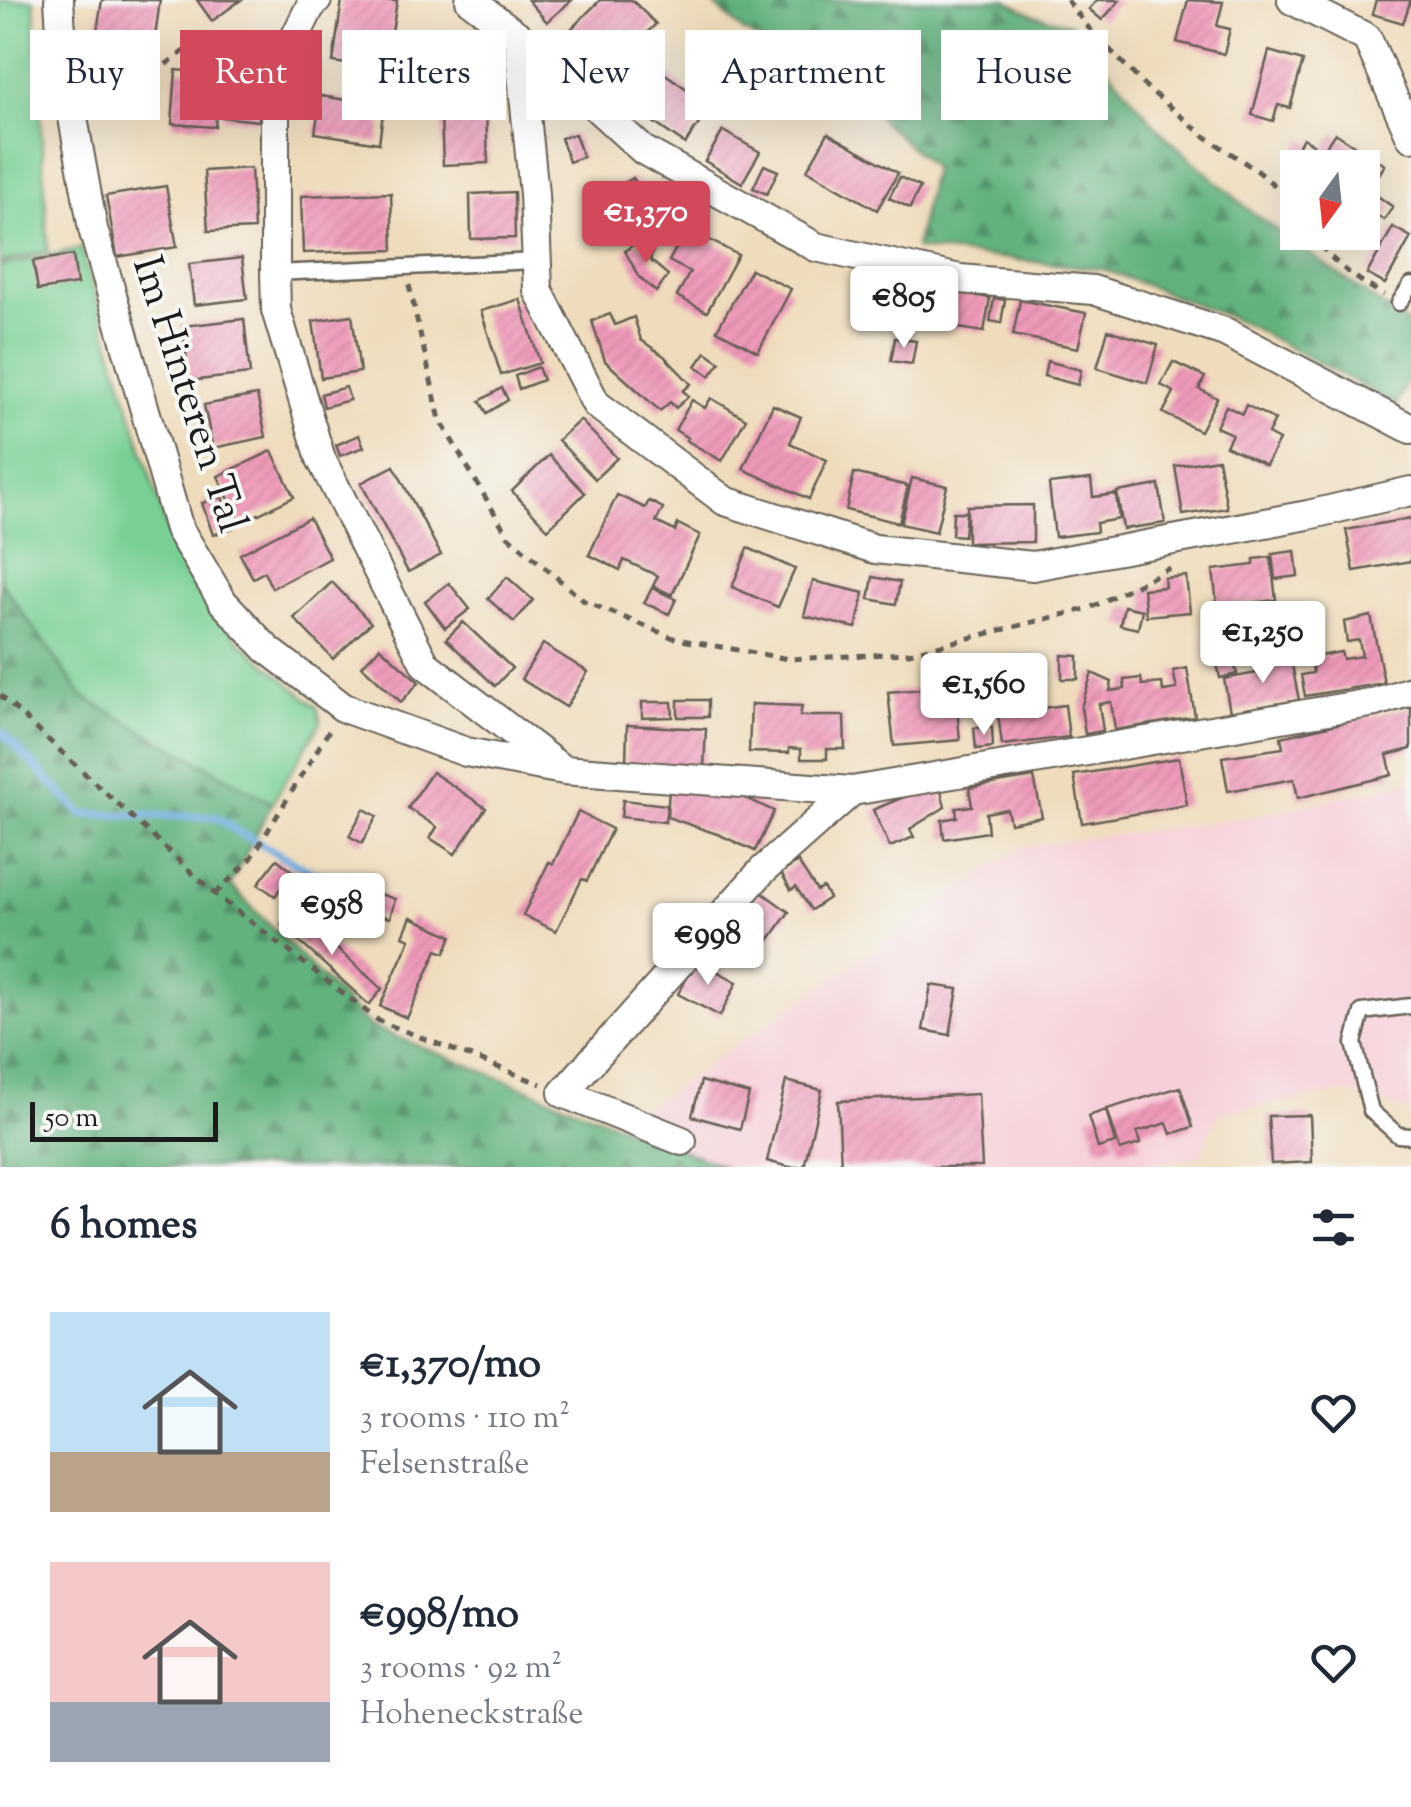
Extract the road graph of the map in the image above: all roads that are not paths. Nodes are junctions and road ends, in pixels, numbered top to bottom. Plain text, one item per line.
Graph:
1 (59, 0) edge
2 (317, 0) edge
3 (470, 0) edge
4 (1292, 0) edge
5 (518, 36) junction
6 (1411, 138) edge
7 (537, 261) junction
8 (275, 273) junction
9 (1411, 285) edge
10 (1399, 303) road end
11 (1411, 430) edge
12 (1411, 491) edge
13 (1411, 691) edge
14 (563, 770) junction
15 (852, 791) junction
16 (1411, 1006) edge
17 (1411, 1136) edge
18 (682, 1140) dead end

1 - 14 street, Im Hinteren Tal
2 - 8 street
3 - 5 street
4 - 6 street
5 - 7 street
5 - 11 street
7 - 8 lane
7 - 12 street
8 - 14 street
9 - 10 lane
13 - 15 street, Im Hinteren Tal
14 - 15 street, Im Hinteren Tal
15 - 18 street
16 - 17 lane

